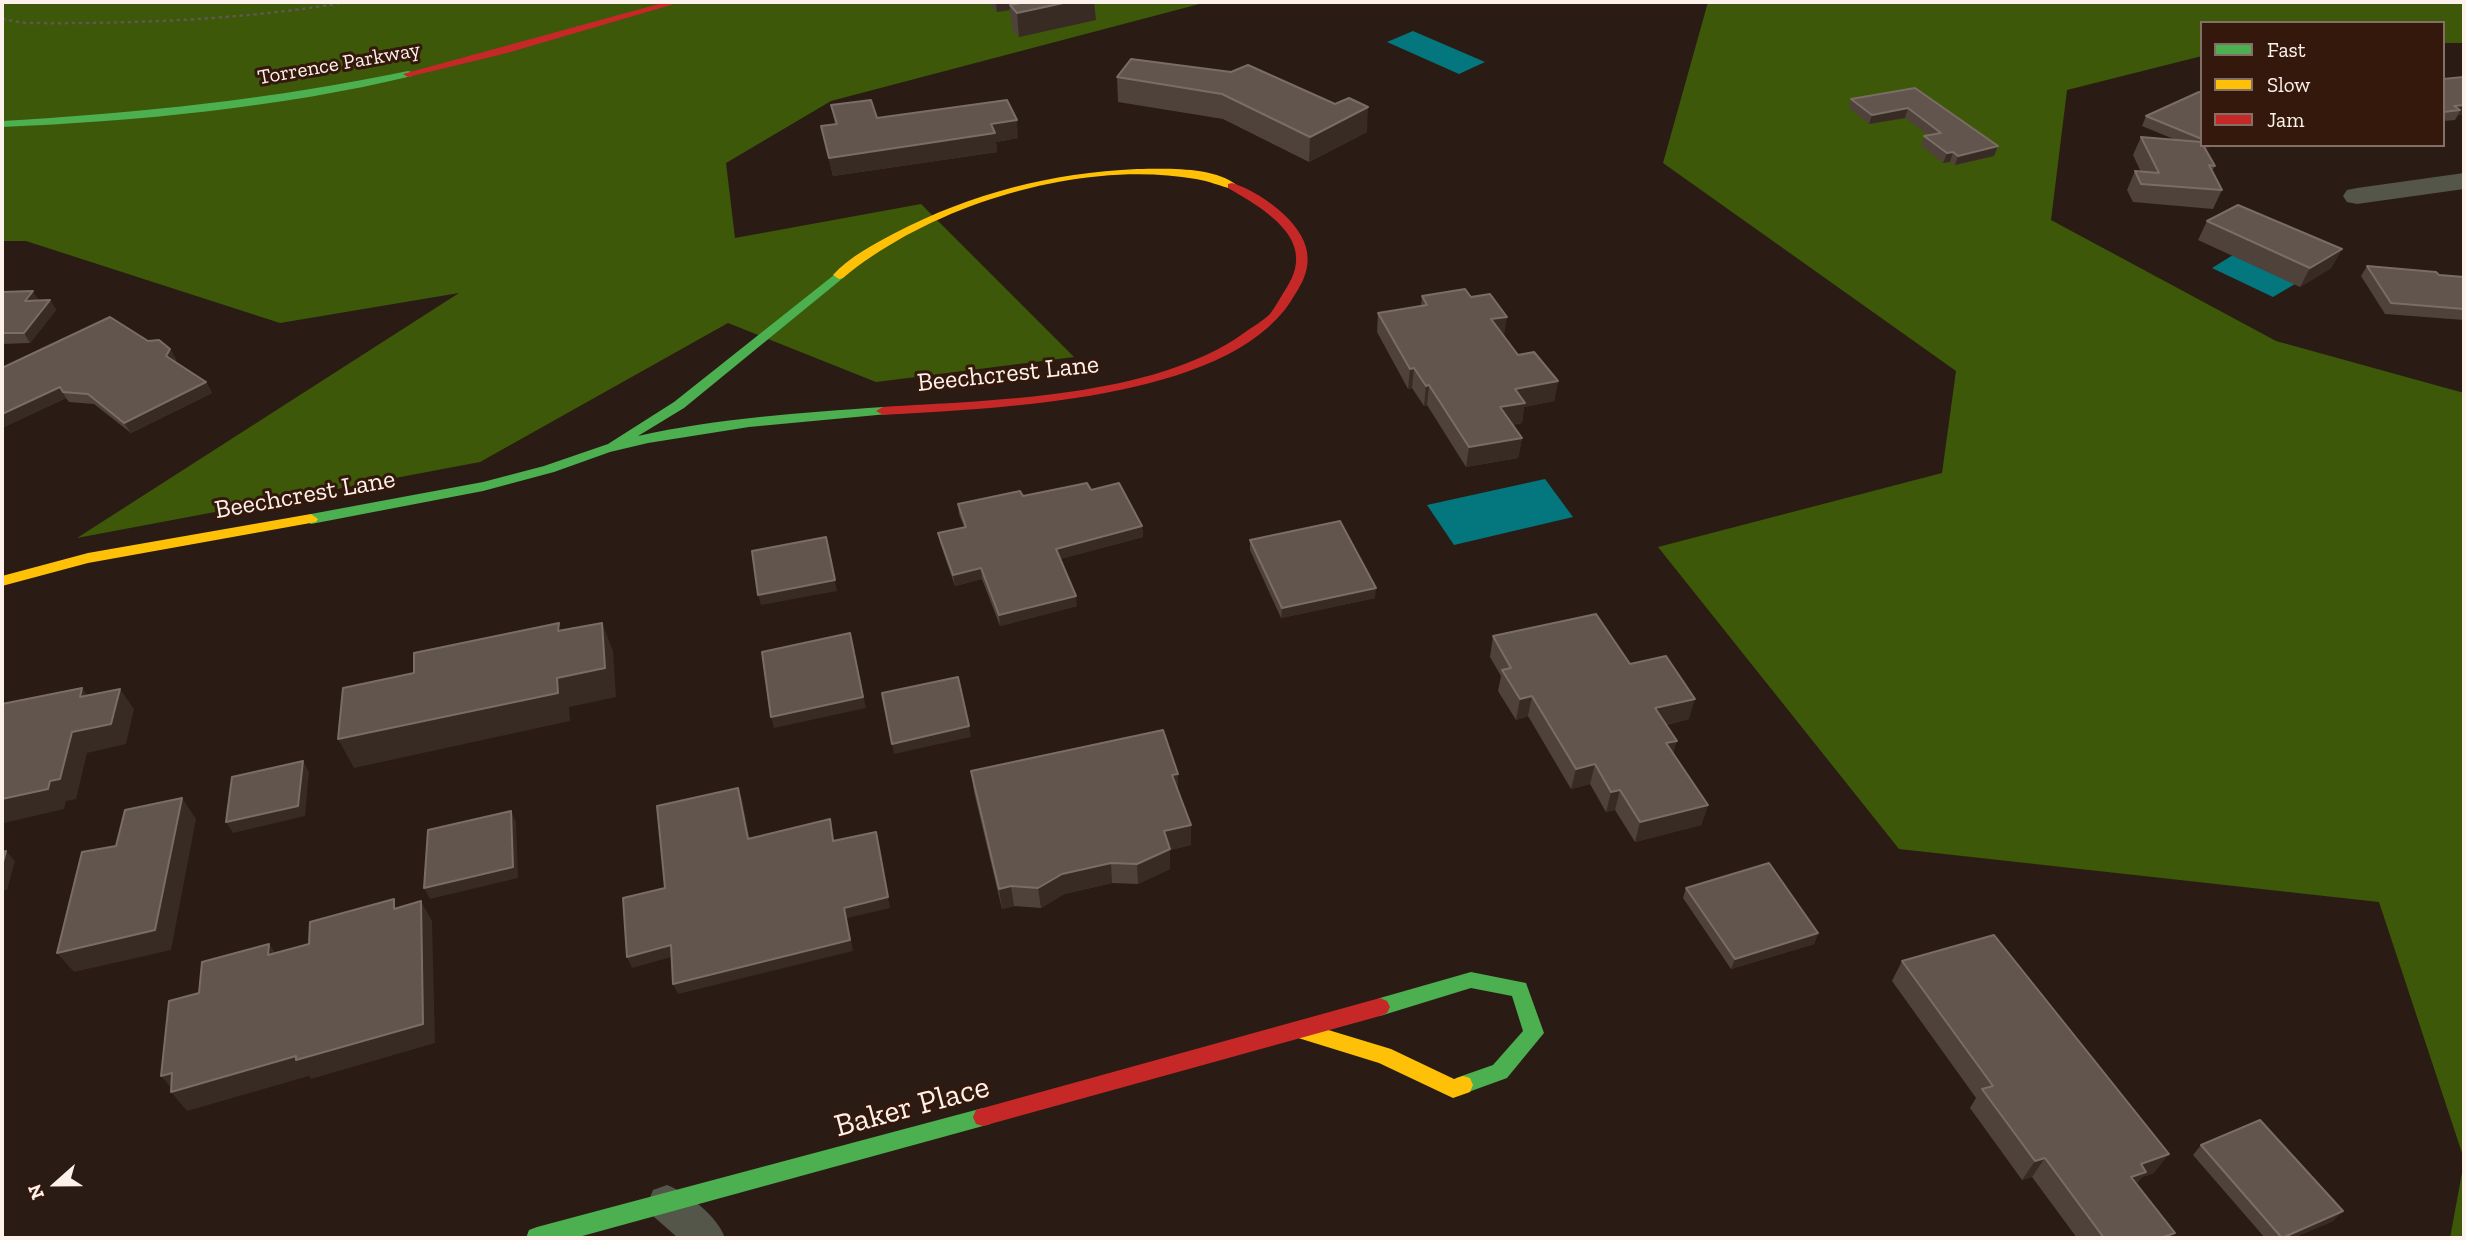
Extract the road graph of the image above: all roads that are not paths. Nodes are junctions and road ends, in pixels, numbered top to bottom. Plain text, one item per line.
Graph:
1 (676, 2) edge
2 (2, 124) edge
3 (2464, 181) edge
4 (2357, 196) dead end
5 (613, 446) junction
6 (2, 581) edge
7 (1302, 1031) junction
8 (667, 1203) junction
9 (537, 1238) edge
10 (706, 1238) edge

1 - 2 street, Torrence Parkway
3 - 4 street
5 - 5 street, Beechcrest Lane
5 - 6 street, Beechcrest Lane
7 - 7 street, Baker Place
7 - 8 street, Baker Place
8 - 9 street, Baker Place
8 - 10 lane

